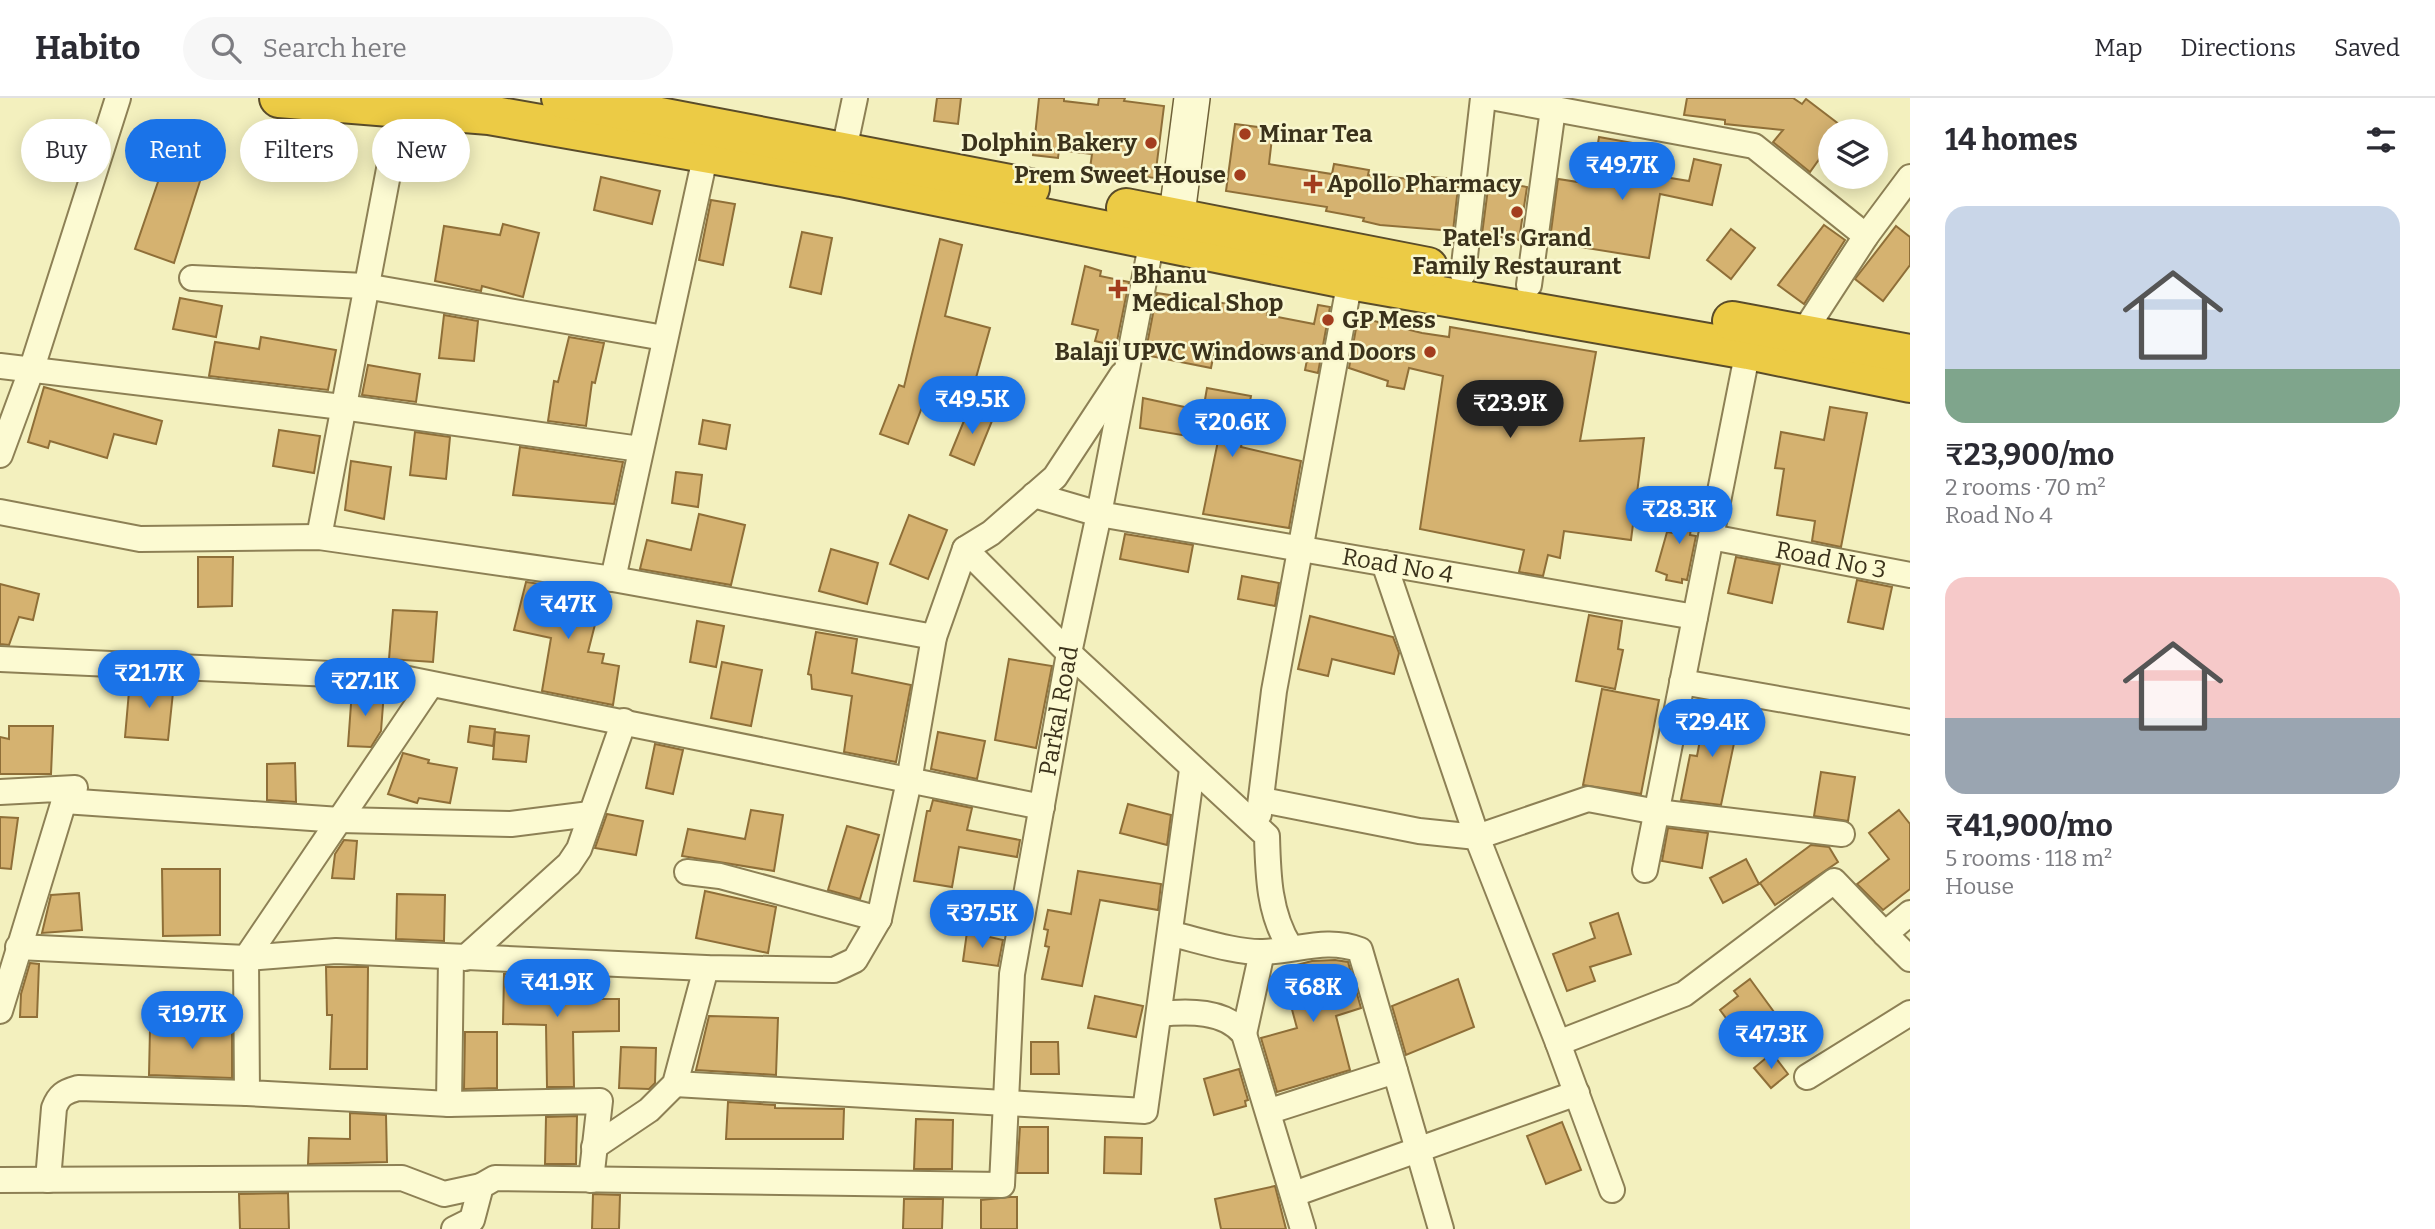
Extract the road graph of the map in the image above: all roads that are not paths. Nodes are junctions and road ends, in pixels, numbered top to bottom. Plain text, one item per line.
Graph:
1 (118, 98) edge
2 (279, 98) edge
3 (561, 98) edge
4 (855, 98) edge
5 (1192, 98) edge
6 (1483, 98) edge
7 (1496, 98) edge
8 (647, 105) edge
9 (401, 106) junction
10 (1599, 108) edge
11 (1553, 109) junction
12 (844, 150) junction
13 (706, 153) junction
14 (1910, 177) edge
15 (1167, 234) junction
16 (1866, 236) junction
17 (1463, 274) junction
18 (192, 278) dead end
19 (1350, 280) junction
20 (1529, 285) junction
21 (365, 286) junction
22 (1803, 333) junction
23 (664, 338) junction
24 (1748, 350) junction
25 (1910, 354) edge
26 (1129, 363) junction
27 (0, 366) edge
28 (31, 371) junction
29 (1910, 383) edge
30 (342, 407) junction
31 (640, 449) junction
32 (0, 455) edge
33 (1034, 495) junction
34 (0, 512) edge
35 (1099, 514) junction
36 (319, 537) junction
37 (1711, 537) junction
38 (965, 549) junction
39 (1300, 549) junction
40 (1384, 563) junction
41 (1910, 575) edge
42 (613, 579) junction
43 (1695, 617) junction
44 (934, 637) junction
45 (1069, 653) junction
46 (0, 659) edge
47 (1682, 682) junction
48 (430, 686) junction
49 (624, 721) junction
50 (1910, 722) edge
51 (1192, 770) junction
52 (909, 781) junction
53 (0, 792) edge
54 (1262, 800) junction
55 (64, 802) junction
56 (1042, 807) junction
57 (1657, 812) junction
58 (590, 814) junction
59 (340, 820) junction
60 (1256, 826) junction
61 (1842, 834) dead end
62 (1477, 837) junction
63 (1645, 870) dead end
64 (687, 872) dead end
65 (1910, 913) edge
66 (879, 919) junction
67 (1172, 934) junction
68 (1885, 934) junction
69 (18, 947) junction
70 (1290, 947) junction
71 (1262, 952) junction
72 (246, 958) junction
73 (458, 958) junction
74 (1910, 959) edge
75 (706, 968) junction
76 (0, 1011) edge
77 (1910, 1013) edge
78 (1160, 1014) junction
79 (1244, 1034) junction
80 (1558, 1042) junction
81 (1395, 1071) junction
82 (1807, 1077) dead end
83 (675, 1084) junction
84 (247, 1093) junction
85 (1577, 1093) junction
86 (449, 1104) junction
87 (1005, 1104) junction
88 (1270, 1111) junction
89 (594, 1147) junction
90 (1418, 1150) junction
91 (0, 1180) edge
92 (48, 1180) junction
93 (591, 1180) junction
94 (481, 1186) junction
95 (1612, 1190) dead end
96 (1294, 1194) junction
97 (454, 1229) edge
98 (1303, 1229) edge
99 (1441, 1229) edge

1 - 28 street
2 - 9 highway
3 - 8 highway
4 - 12 street
5 - 15 street, Parkal Road
6 - 17 street
7 - 11 street
8 - 12 highway
9 - 13 highway
9 - 21 street
10 - 11 street
10 - 16 street
11 - 20 street
12 - 15 highway
13 - 15 highway
13 - 23 street
14 - 16 street
15 - 17 highway
15 - 19 highway
15 - 26 street, Parkal Road
16 - 22 street
17 - 20 highway
18 - 21 street
19 - 24 highway
19 - 39 street
20 - 22 highway
21 - 23 street
21 - 30 street
22 - 25 highway
23 - 31 street
24 - 29 highway
24 - 37 street
26 - 33 street
26 - 35 street, Parkal Road
27 - 28 street
28 - 30 street
28 - 32 street
30 - 31 street
30 - 36 street
31 - 42 street
33 - 35 street, Road No 4
33 - 38 street
34 - 36 street
35 - 39 street, Road No 4
35 - 45 street, Parkal Road
36 - 42 street
37 - 41 street, Road No 3
37 - 43 street
38 - 44 street
38 - 45 street
39 - 40 street, Road No 4
39 - 54 street
40 - 43 street, Road No 4
40 - 62 street
42 - 44 street
43 - 47 street
44 - 52 street
45 - 51 street
45 - 56 street, Parkal Road
46 - 48 street
47 - 50 street
47 - 57 street
48 - 49 street
48 - 59 street
49 - 52 street
49 - 58 street
51 - 60 street
51 - 67 street
52 - 56 street
52 - 66 street
53 - 55 street
54 - 60 street
54 - 62 street
55 - 59 street
55 - 69 street
56 - 87 street, Parkal Road
57 - 61 street
57 - 62 street
57 - 63 street
58 - 59 street
58 - 73 street
59 - 72 street
60 - 70 street
62 - 80 street
64 - 66 street
65 - 68 street
66 - 75 street
67 - 71 street
67 - 78 street
68 - 74 street
68 - 80 street
69 - 72 street
69 - 76 street
70 - 71 street
70 - 81 street
71 - 79 street
72 - 73 street
72 - 84 street
73 - 75 street
73 - 86 street
75 - 83 street
77 - 82 street
78 - 79 street
78 - 87 street
79 - 88 street
80 - 85 street
81 - 88 street
81 - 90 street
83 - 87 street
83 - 89 street
84 - 86 street
84 - 92 street
85 - 90 street
85 - 95 street
86 - 89 street
87 - 93 street, Parkal Road
88 - 96 street
89 - 93 street
90 - 96 street
90 - 99 street
91 - 92 street
92 - 94 street
93 - 94 street
94 - 97 street
96 - 98 street

